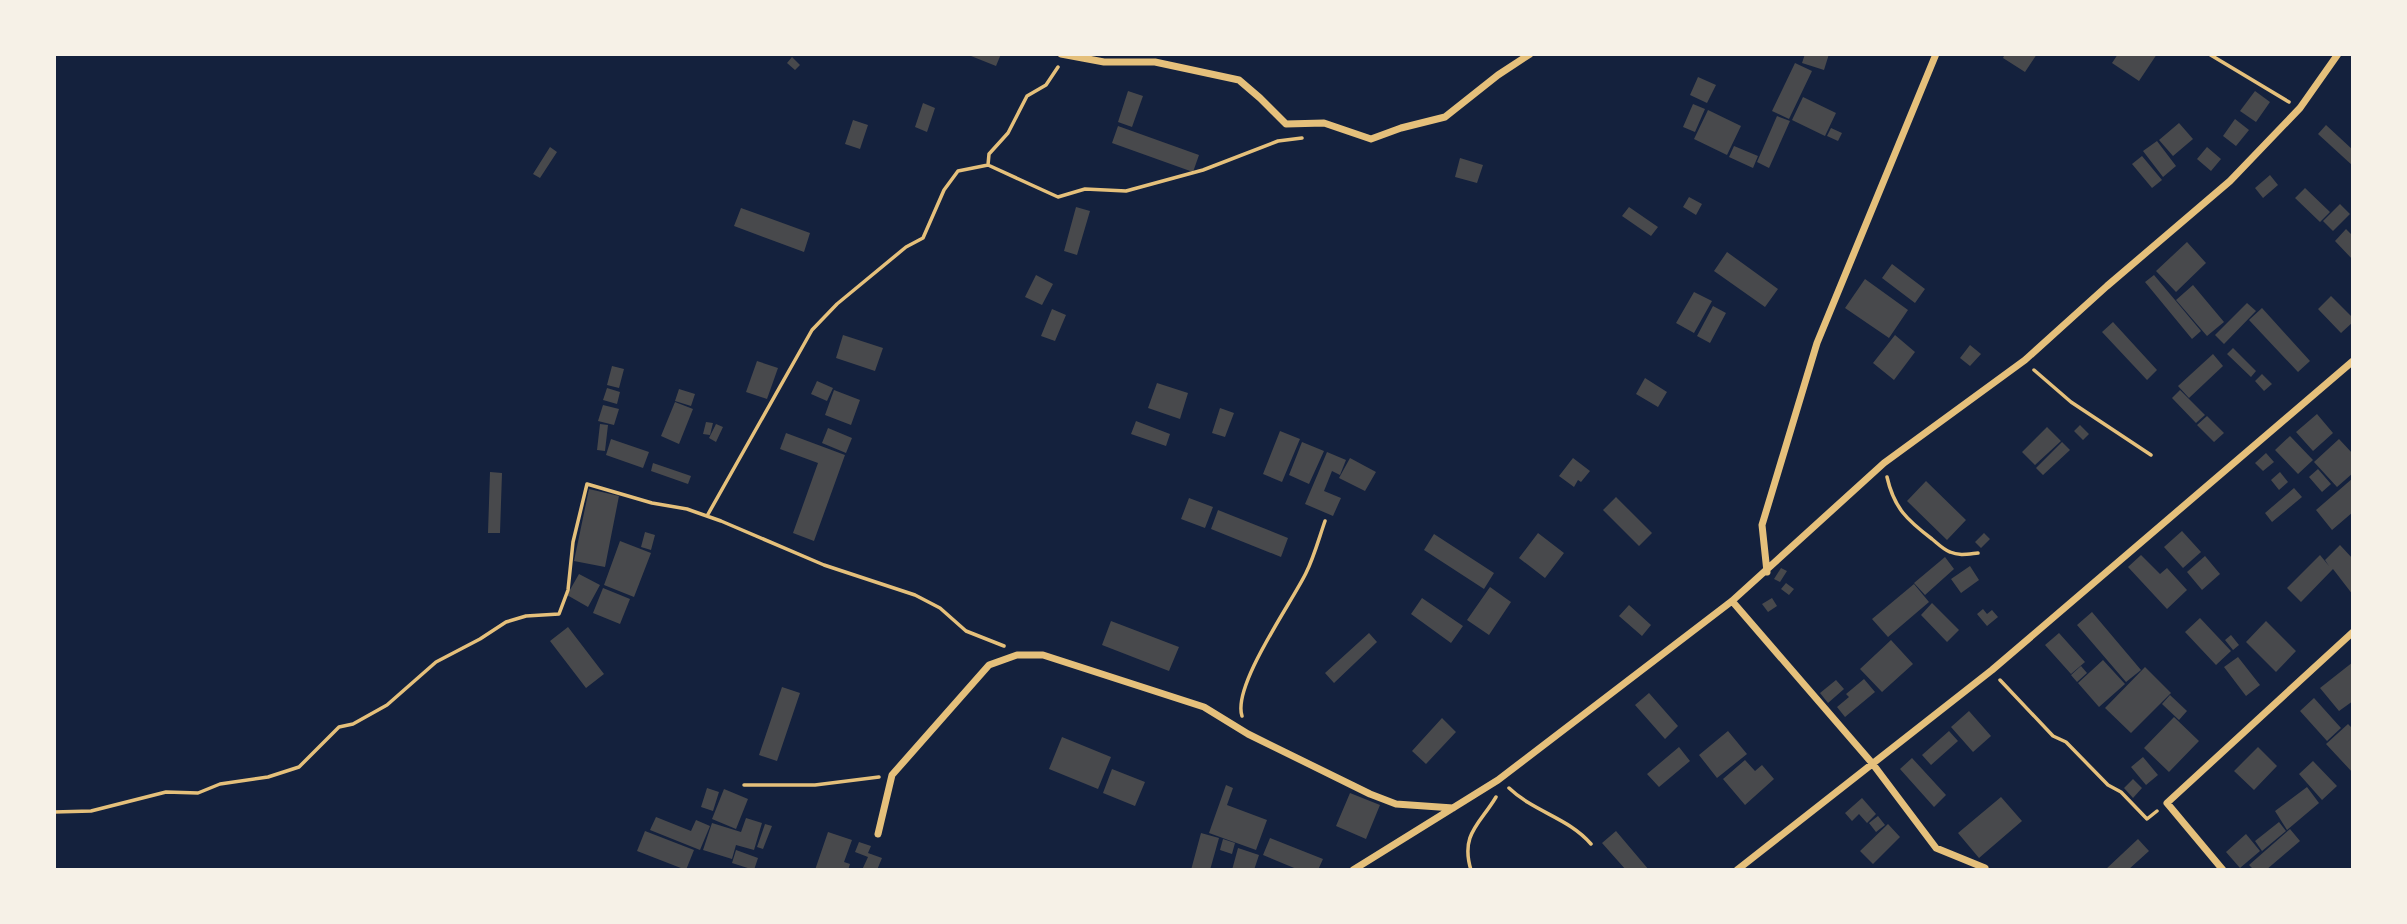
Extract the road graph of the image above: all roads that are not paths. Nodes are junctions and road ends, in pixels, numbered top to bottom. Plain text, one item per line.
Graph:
1 (1530, 54) edge
2 (1936, 54) edge
3 (2338, 54) edge
4 (1063, 55) edge
5 (2353, 361) edge
6 (1767, 572) junction
7 (1732, 601) junction
8 (2353, 632) edge
9 (1872, 763) junction
10 (1454, 808) junction
11 (878, 834) dead end
12 (1985, 868) dead end
13 (1353, 870) edge
14 (1737, 870) edge
15 (2223, 870) edge

1 - 4 street
2 - 6 street
3 - 6 street
5 - 9 street
6 - 7 street
7 - 9 street
7 - 10 street
8 - 15 street
9 - 12 street
9 - 14 street
10 - 11 street
10 - 13 street

